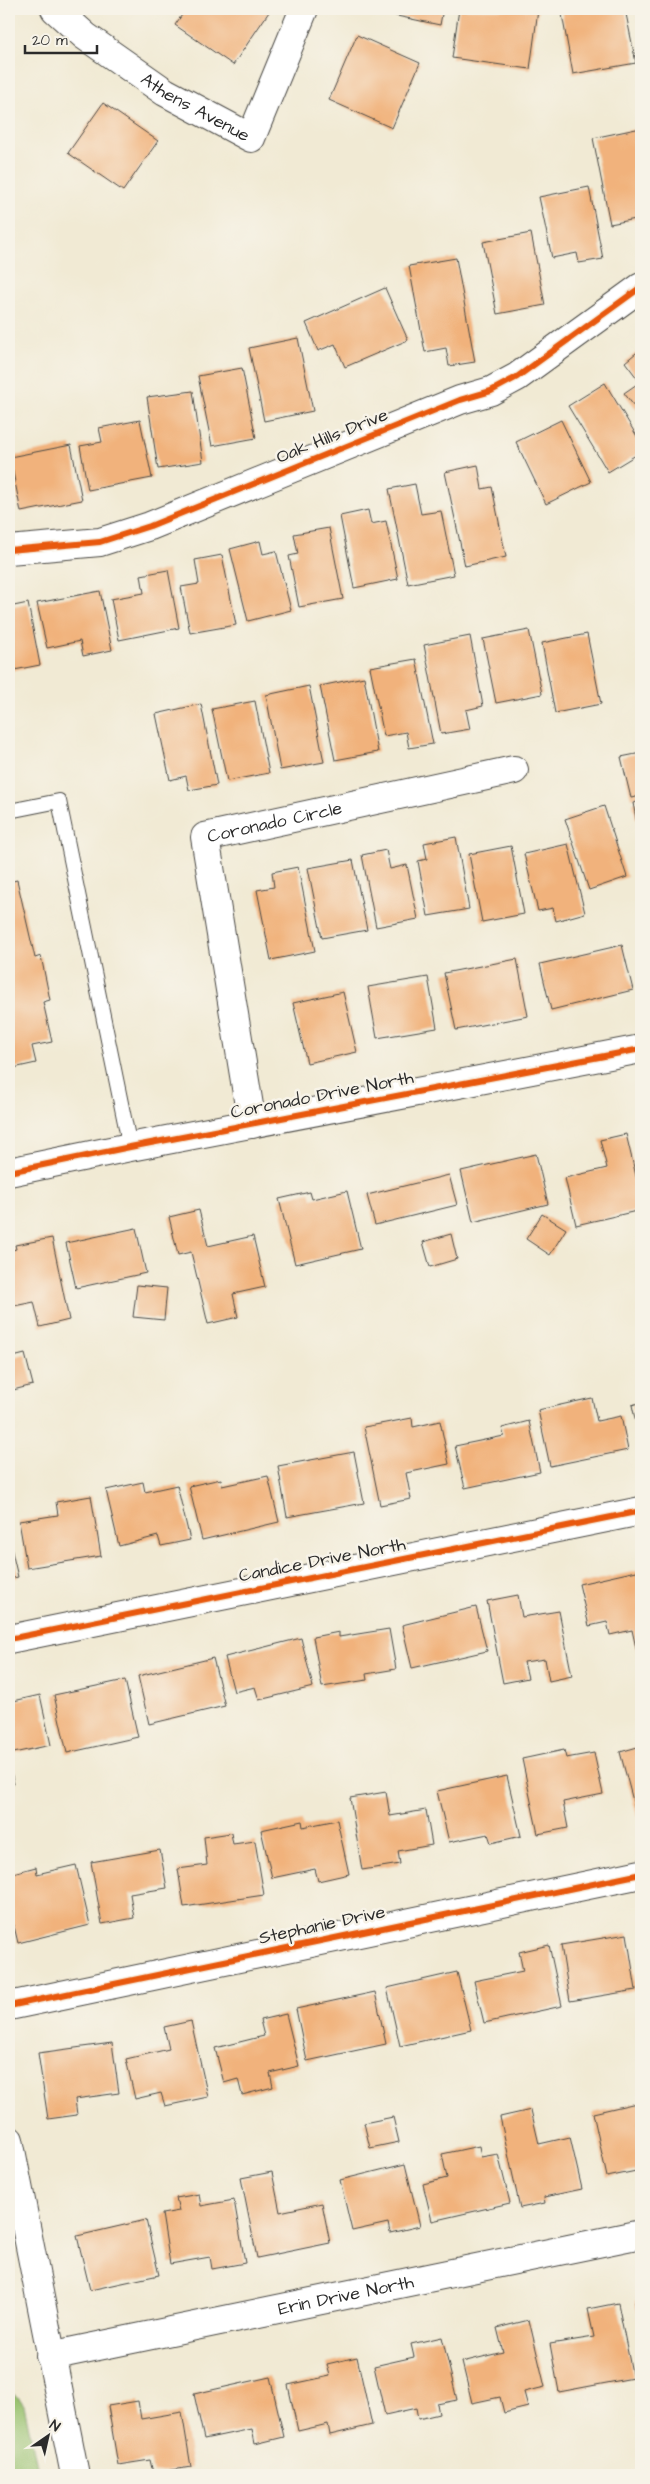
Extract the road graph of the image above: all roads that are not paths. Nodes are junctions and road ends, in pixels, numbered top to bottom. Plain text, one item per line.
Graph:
1 (55, 9) edge
2 (304, 9) edge
3 (641, 287) edge
4 (9, 550) edge
5 (514, 770) dead end
6 (9, 811) edge
7 (641, 1049) edge
8 (252, 1124) junction
9 (130, 1147) junction
10 (9, 1172) edge
11 (641, 1511) edge
12 (9, 1639) edge
13 (641, 1874) edge
14 (9, 2006) edge
15 (9, 2140) edge
16 (641, 2234) edge
17 (50, 2356) junction
18 (75, 2475) edge

1 - 2 street, Athens Avenue
3 - 4 street, Oak Hills Drive
5 - 8 street, Coronado Circle
6 - 9 lane
7 - 8 street, Coronado Drive North
8 - 9 street, Coronado Drive North
9 - 10 street, Coronado Drive North
11 - 12 street, Candice Drive North
13 - 14 street, Stephanie Drive
15 - 17 street
16 - 17 street, Erin Drive North
17 - 18 street

